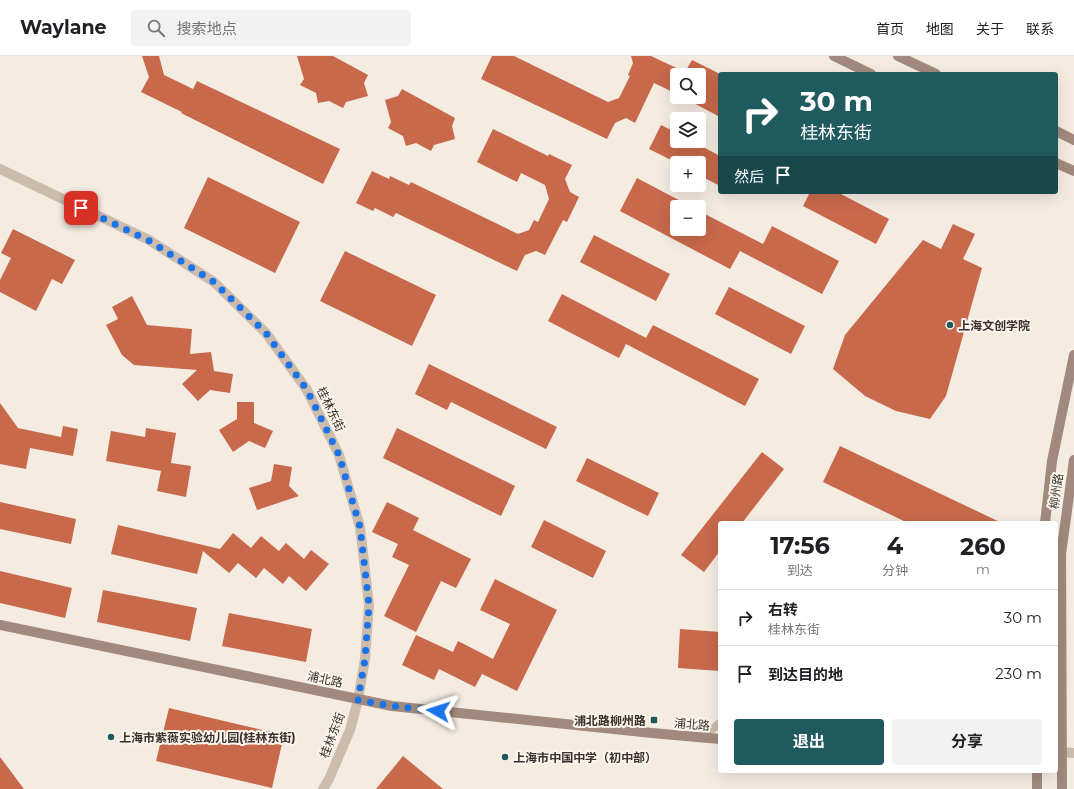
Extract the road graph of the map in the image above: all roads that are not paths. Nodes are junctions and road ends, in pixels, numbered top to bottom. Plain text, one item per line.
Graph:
1 (834, 56) edge
2 (898, 56) edge
3 (867, 72) edge
4 (932, 72) edge
5 (1058, 133) edge
6 (1074, 140) edge
7 (1058, 164) edge
8 (0, 169) edge
9 (1074, 171) edge
10 (1074, 355) edge
11 (1074, 460) edge
12 (1045, 521) edge
13 (0, 625) edge
14 (358, 700) junction
15 (718, 725) edge
16 (701, 738) junction
17 (718, 739) edge
18 (1059, 752) edge
19 (1074, 753) edge
20 (1037, 773) edge
21 (323, 789) edge
22 (1037, 789) edge
23 (1062, 789) edge

1 - 3 street
2 - 4 street
5 - 6 street
7 - 9 street
8 - 14 street, 桂林东街
10 - 12 street, 柳州路
11 - 18 street, 柳州路
13 - 14 street, 浦北路
14 - 16 street, 浦北路
14 - 21 street, 桂林东街
15 - 16 lane
16 - 17 street, 浦北路
18 - 19 street
18 - 23 street, 柳州路
20 - 22 street

